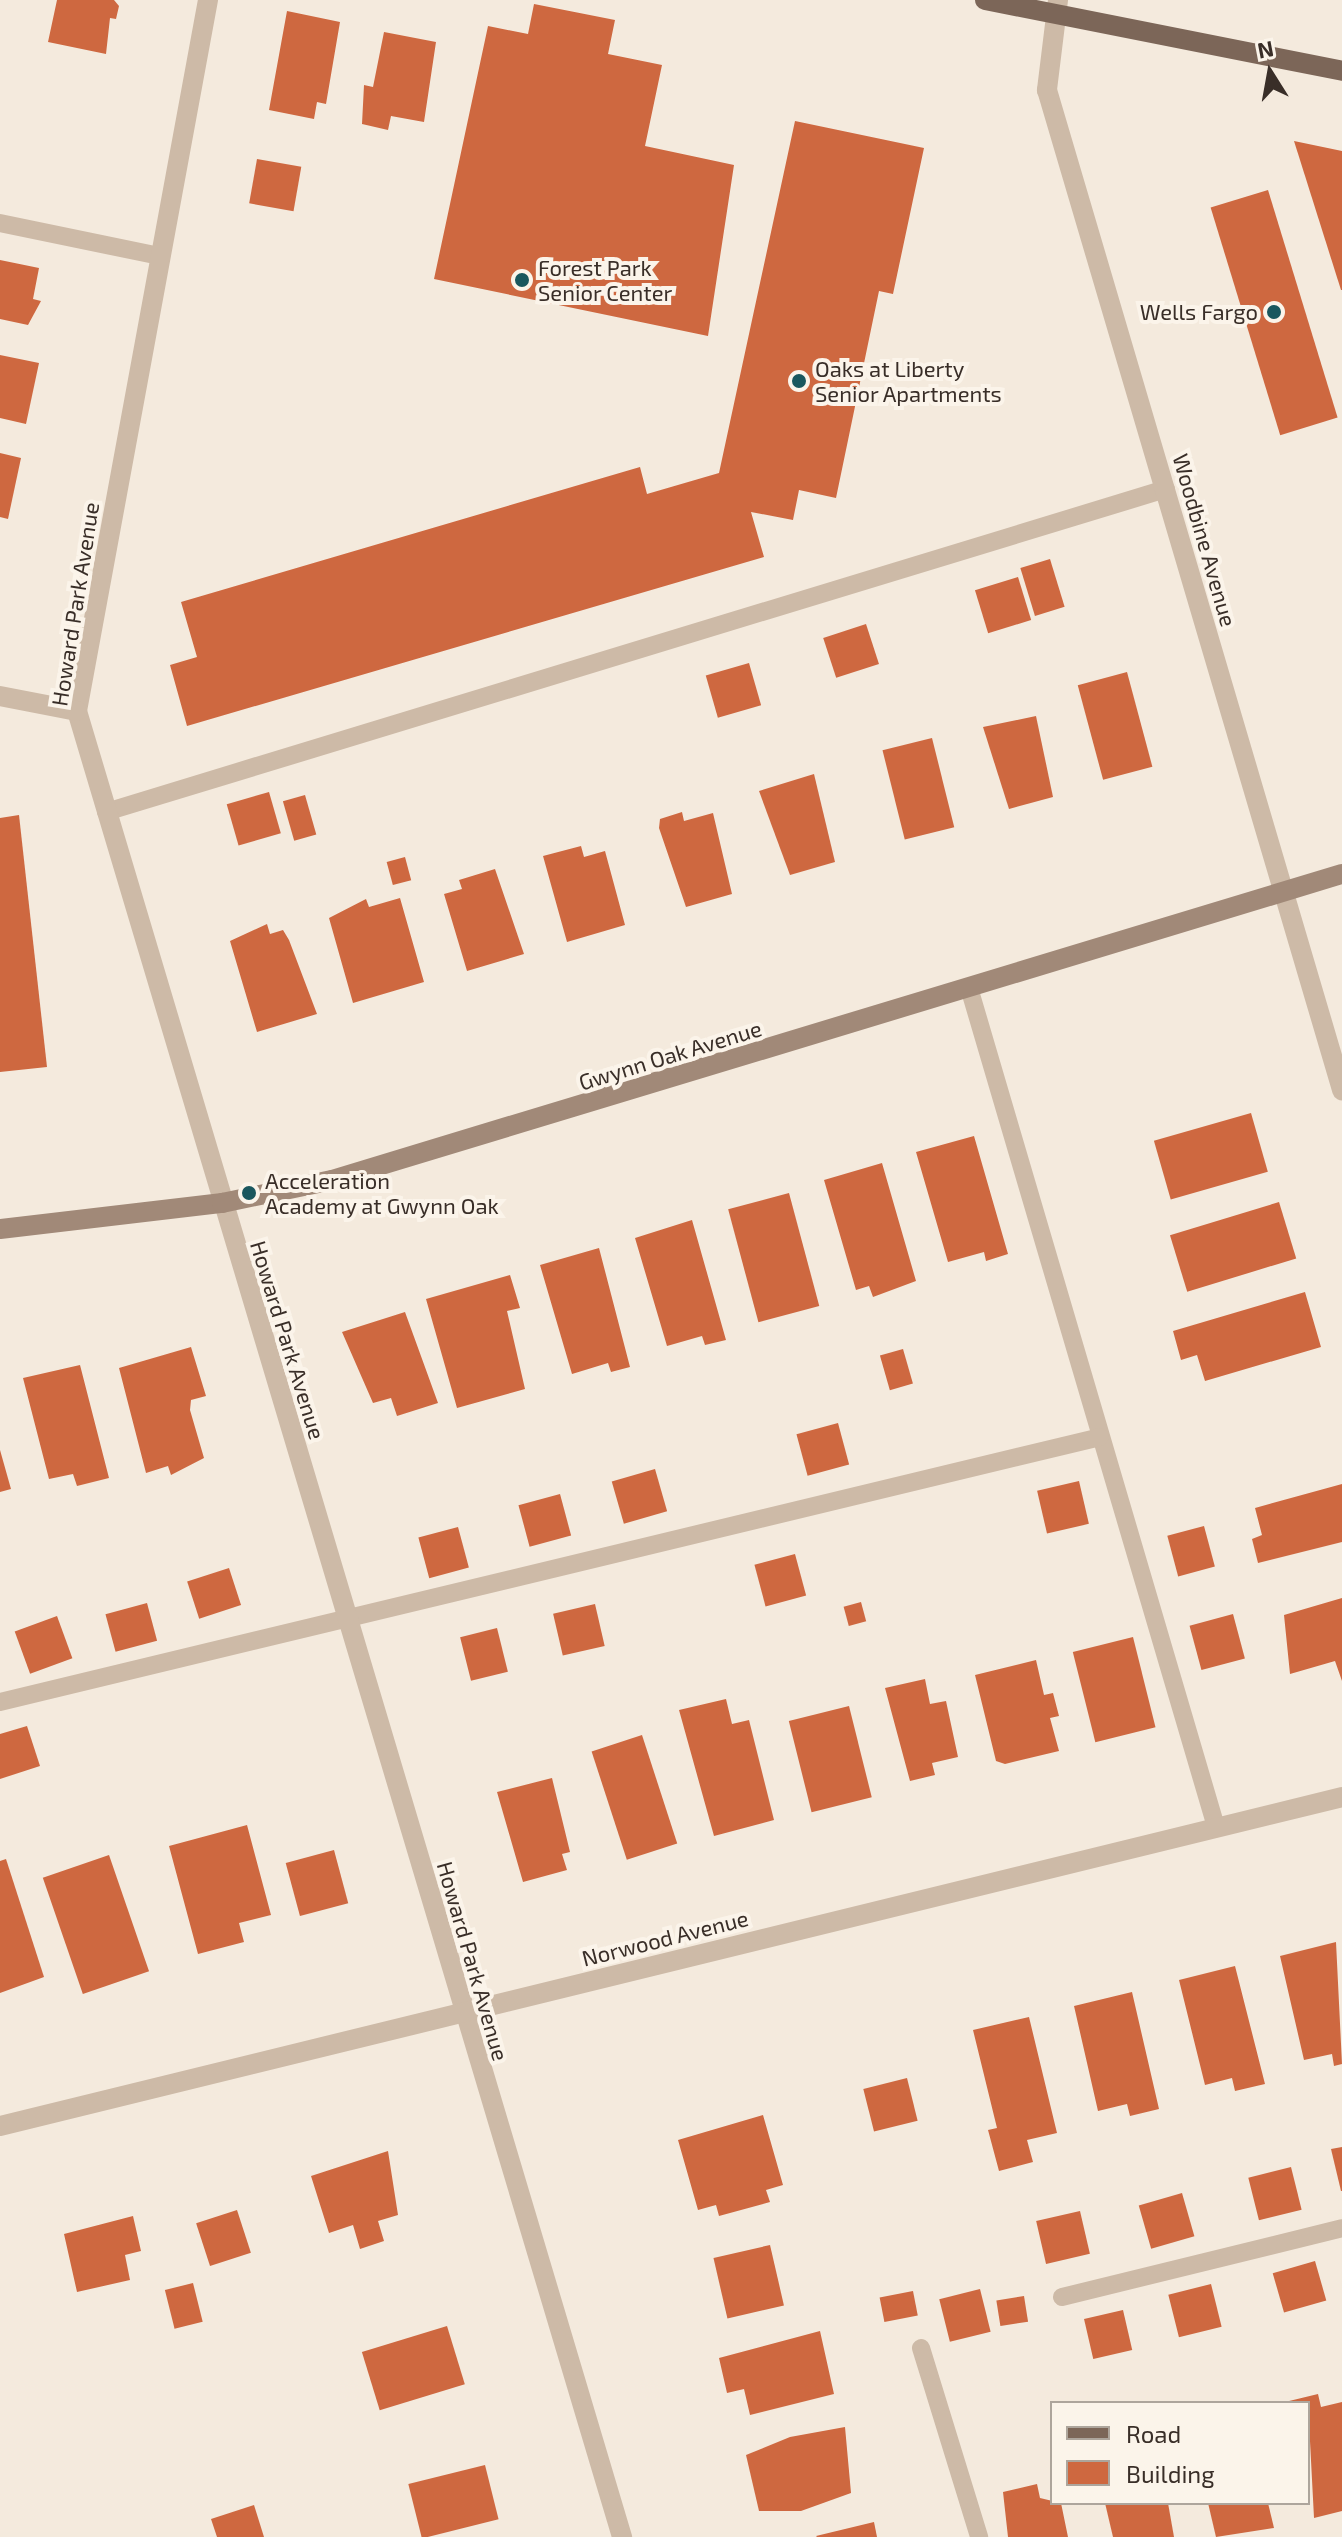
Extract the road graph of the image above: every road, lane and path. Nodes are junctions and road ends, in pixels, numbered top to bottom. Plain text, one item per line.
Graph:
1 (208, 0) edge
2 (985, 0) edge
3 (1056, 7) edge
4 (1342, 71) edge
5 (0, 223) edge
6 (160, 256) junction
7 (1166, 489) junction
8 (0, 696) edge
9 (77, 711) junction
10 (106, 812) junction
11 (1342, 874) edge
12 (1283, 895) junction
13 (970, 991) junction
14 (1342, 1090) edge
15 (222, 1203) junction
16 (0, 1229) edge
17 (1100, 1437) junction
18 (349, 1619) junction
19 (0, 1702) edge
20 (1342, 1797) edge
21 (1216, 1827) junction
22 (462, 2013) junction
23 (0, 2126) edge
24 (1342, 2228) edge
25 (1062, 2297) dead end
26 (921, 2348) dead end
27 (622, 2537) edge
28 (979, 2537) edge

1 - 6 street, Howard Park Avenue
2 - 3 main road
3 - 4 main road
3 - 7 street, Woodbine Avenue
5 - 6 lane
6 - 9 street, Howard Park Avenue
7 - 10 lane
7 - 12 street, Woodbine Avenue
8 - 9 street
9 - 10 street, Howard Park Avenue
10 - 15 street, Howard Park Avenue
11 - 12 main road, Gwynn Oak Avenue
12 - 13 main road, Gwynn Oak Avenue
12 - 14 street, Woodbine Avenue
13 - 15 main road, Gwynn Oak Avenue
13 - 17 lane
15 - 16 main road, Gwynn Oak Avenue
15 - 18 street, Howard Park Avenue
17 - 18 lane
17 - 21 lane
18 - 19 lane
18 - 22 street, Howard Park Avenue
20 - 21 street, Norwood Avenue
21 - 22 street, Norwood Avenue
22 - 23 street, Norwood Avenue
22 - 27 street, Howard Park Avenue
24 - 25 lane
26 - 28 lane

